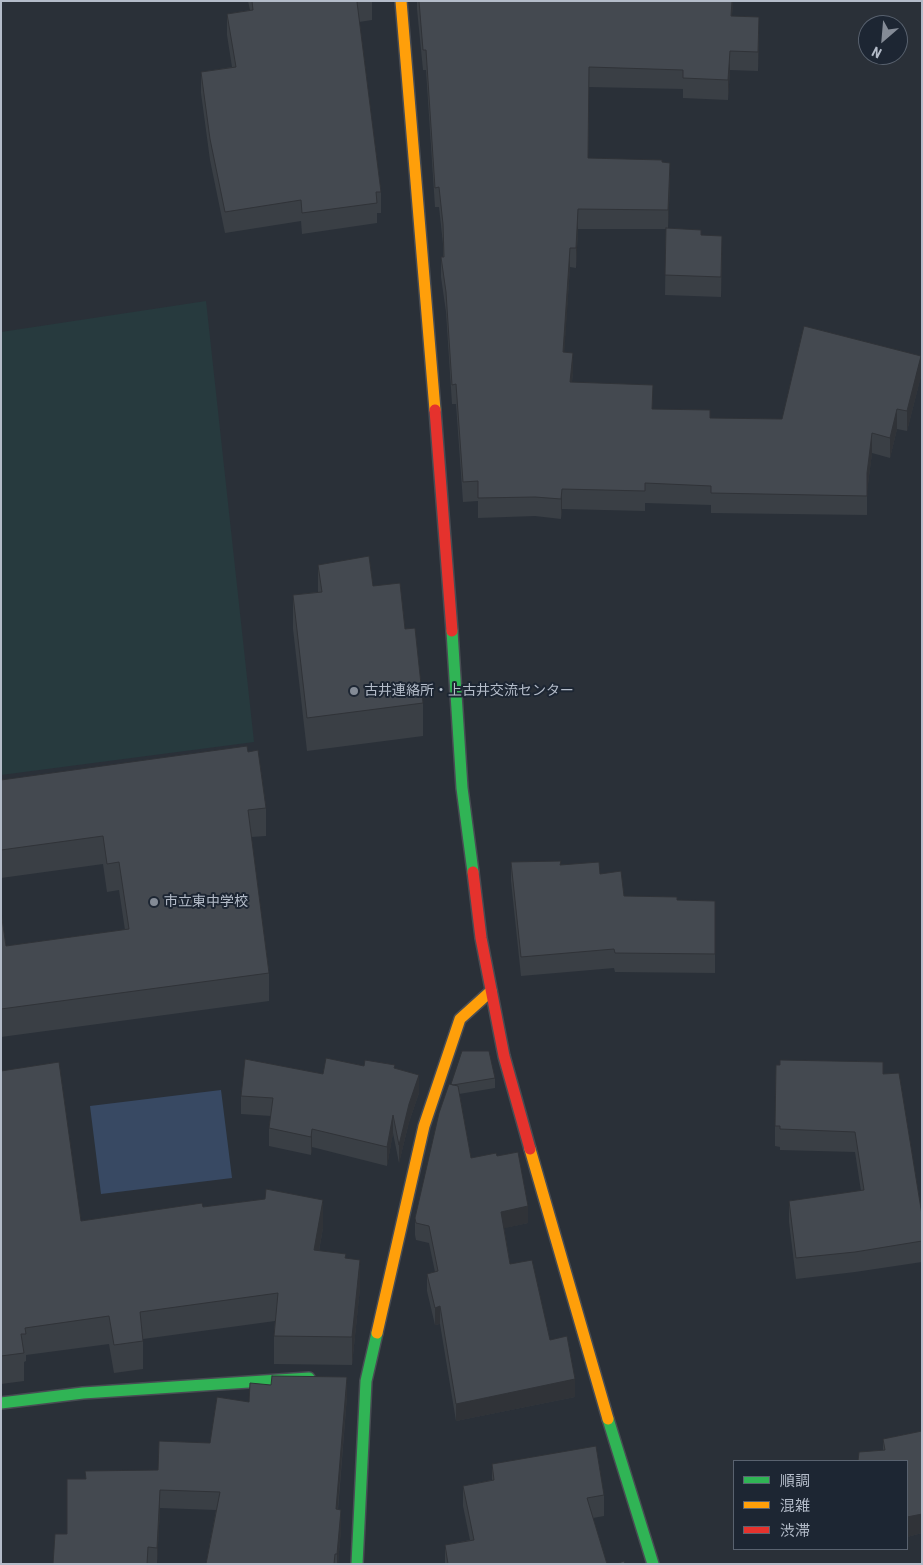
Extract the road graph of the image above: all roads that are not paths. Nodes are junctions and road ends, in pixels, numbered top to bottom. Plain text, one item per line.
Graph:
1 (401, 1) edge
2 (491, 991) junction
3 (319, 1379) edge
4 (1, 1403) edge
5 (357, 1564) edge
6 (653, 1564) edge

1 - 2 street
2 - 5 street
2 - 6 street
3 - 4 street

